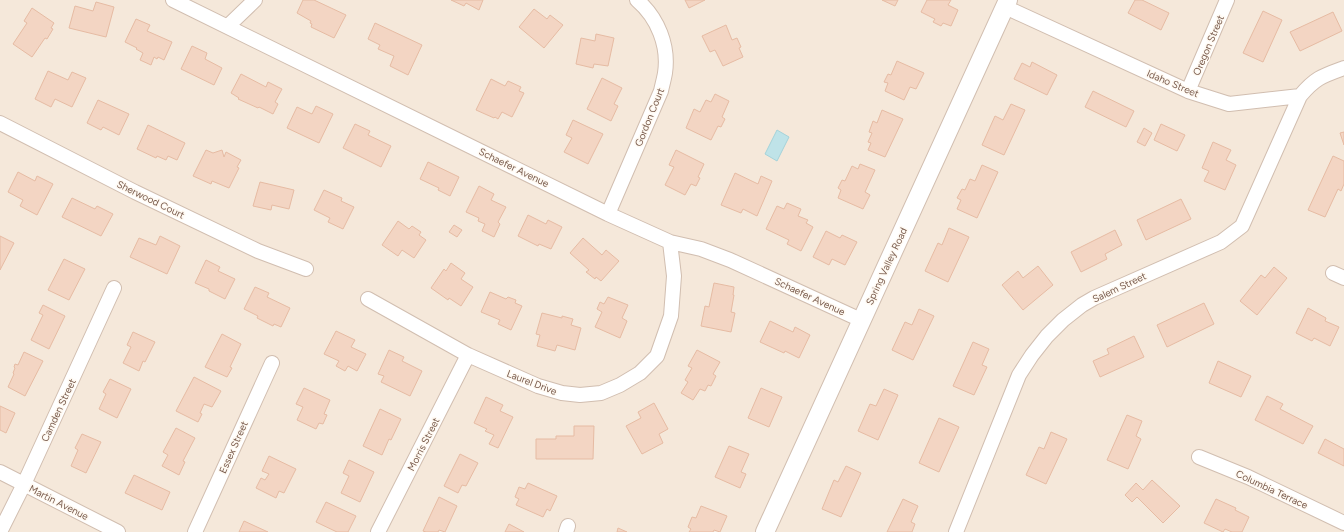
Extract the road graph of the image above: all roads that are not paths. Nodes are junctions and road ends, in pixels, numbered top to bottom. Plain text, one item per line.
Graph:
1 (173, 0) edge
2 (255, 0) edge
3 (637, 0) edge
4 (1227, 0) edge
5 (1007, 3) edge
6 (228, 26) junction
7 (1344, 68) edge
8 (1188, 91) junction
9 (1300, 96) junction
10 (1, 126) edge
11 (608, 214) junction
12 (670, 242) junction
13 (306, 269) dead end
14 (114, 288) dead end
15 (368, 299) dead end
16 (861, 320) junction
17 (468, 355) junction
18 (272, 362) dead end
19 (1199, 457) dead end
20 (0, 472) edge
21 (24, 484) junction
22 (1344, 522) edge
23 (0, 532) edge
24 (118, 532) edge
25 (195, 532) edge
26 (378, 532) edge
27 (765, 532) edge
28 (956, 532) edge

1 - 6 street, Schaefer Avenue
2 - 6 street
3 - 11 street, Gordon Court
4 - 8 street, Oregon Street
5 - 8 street, Idaho Street
5 - 16 street, Spring Valley Road
6 - 11 street, Schaefer Avenue
7 - 9 street
8 - 9 street, Idaho Street
9 - 28 street, Salem Street
10 - 13 street, Sherwood Court
11 - 12 street, Schaefer Avenue
12 - 16 street, Schaefer Avenue
12 - 17 street, Laurel Drive
14 - 21 street, Camden Street
15 - 17 street, Laurel Drive
16 - 27 street, Spring Valley Road
17 - 26 street, Morris Street
18 - 25 street, Essex Street
19 - 22 street, Columbia Terrace
20 - 21 street, Martin Avenue
21 - 23 street, Camden Street
21 - 24 street, Martin Avenue

